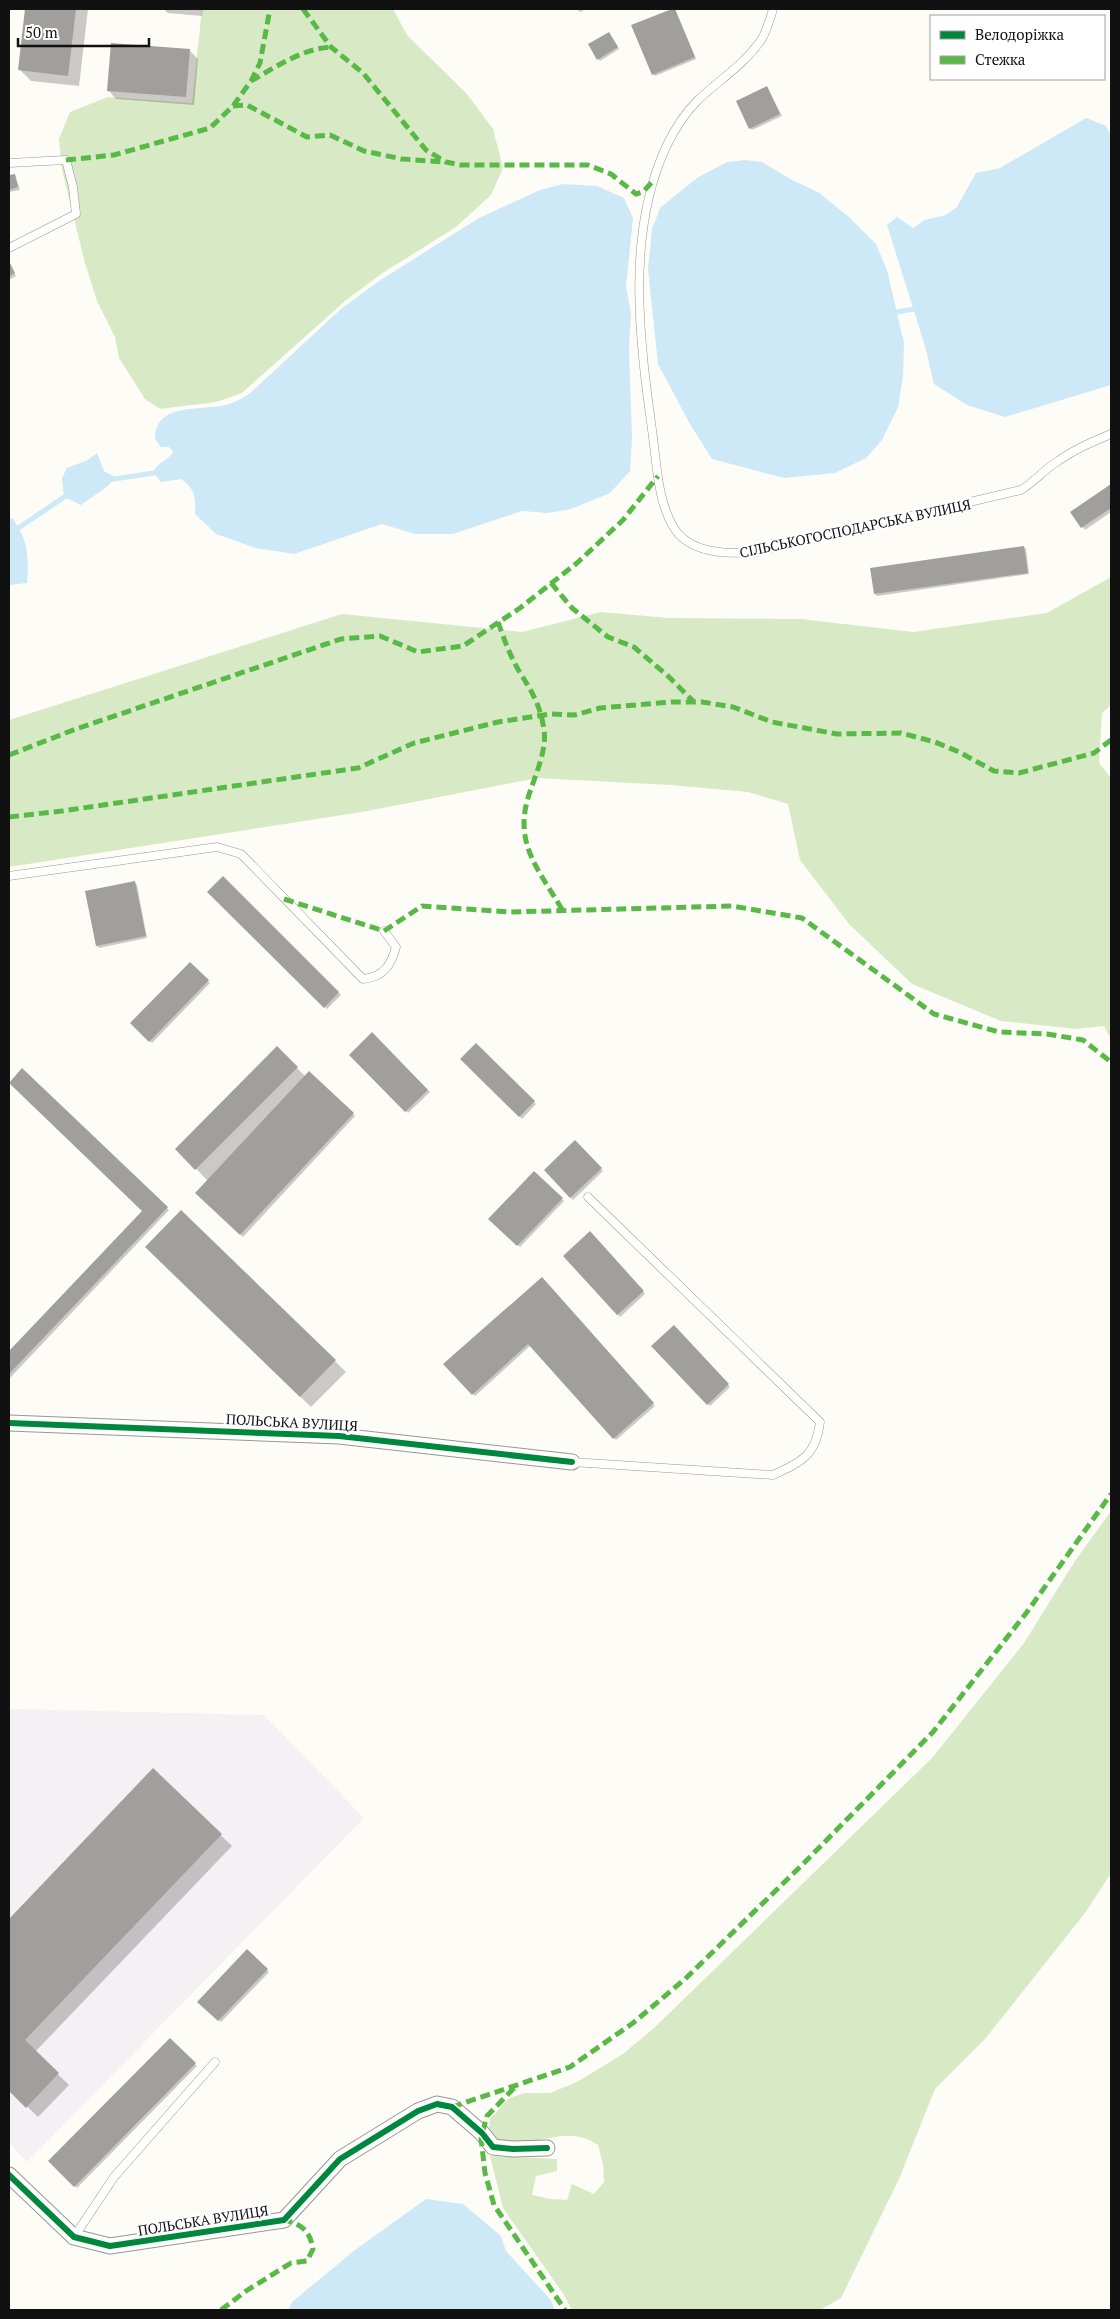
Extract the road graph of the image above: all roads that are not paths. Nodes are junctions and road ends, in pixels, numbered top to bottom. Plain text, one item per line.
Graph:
1 (773, 9) edge
2 (9, 164) edge
3 (9, 248) edge
4 (1111, 434) edge
5 (9, 876) edge
6 (384, 931) dead end
7 (588, 1197) dead end
8 (9, 1423) edge
9 (572, 1462) joint
10 (215, 2062) dead end
11 (548, 2148) dead end
12 (9, 2175) edge
13 (74, 2237) junction

1 - 4 lane, СІЛЬСЬКОГОСПОДАРСЬКА ВУЛИЦЯ
2 - 3 lane
5 - 6 lane
7 - 9 lane
8 - 9 street, ПОЛЬСЬКА ВУЛИЦЯ
10 - 13 lane
11 - 13 street, ПОЛЬСЬКА ВУЛИЦЯ
12 - 13 street, ПОЛЬСЬКА ВУЛИЦЯ

